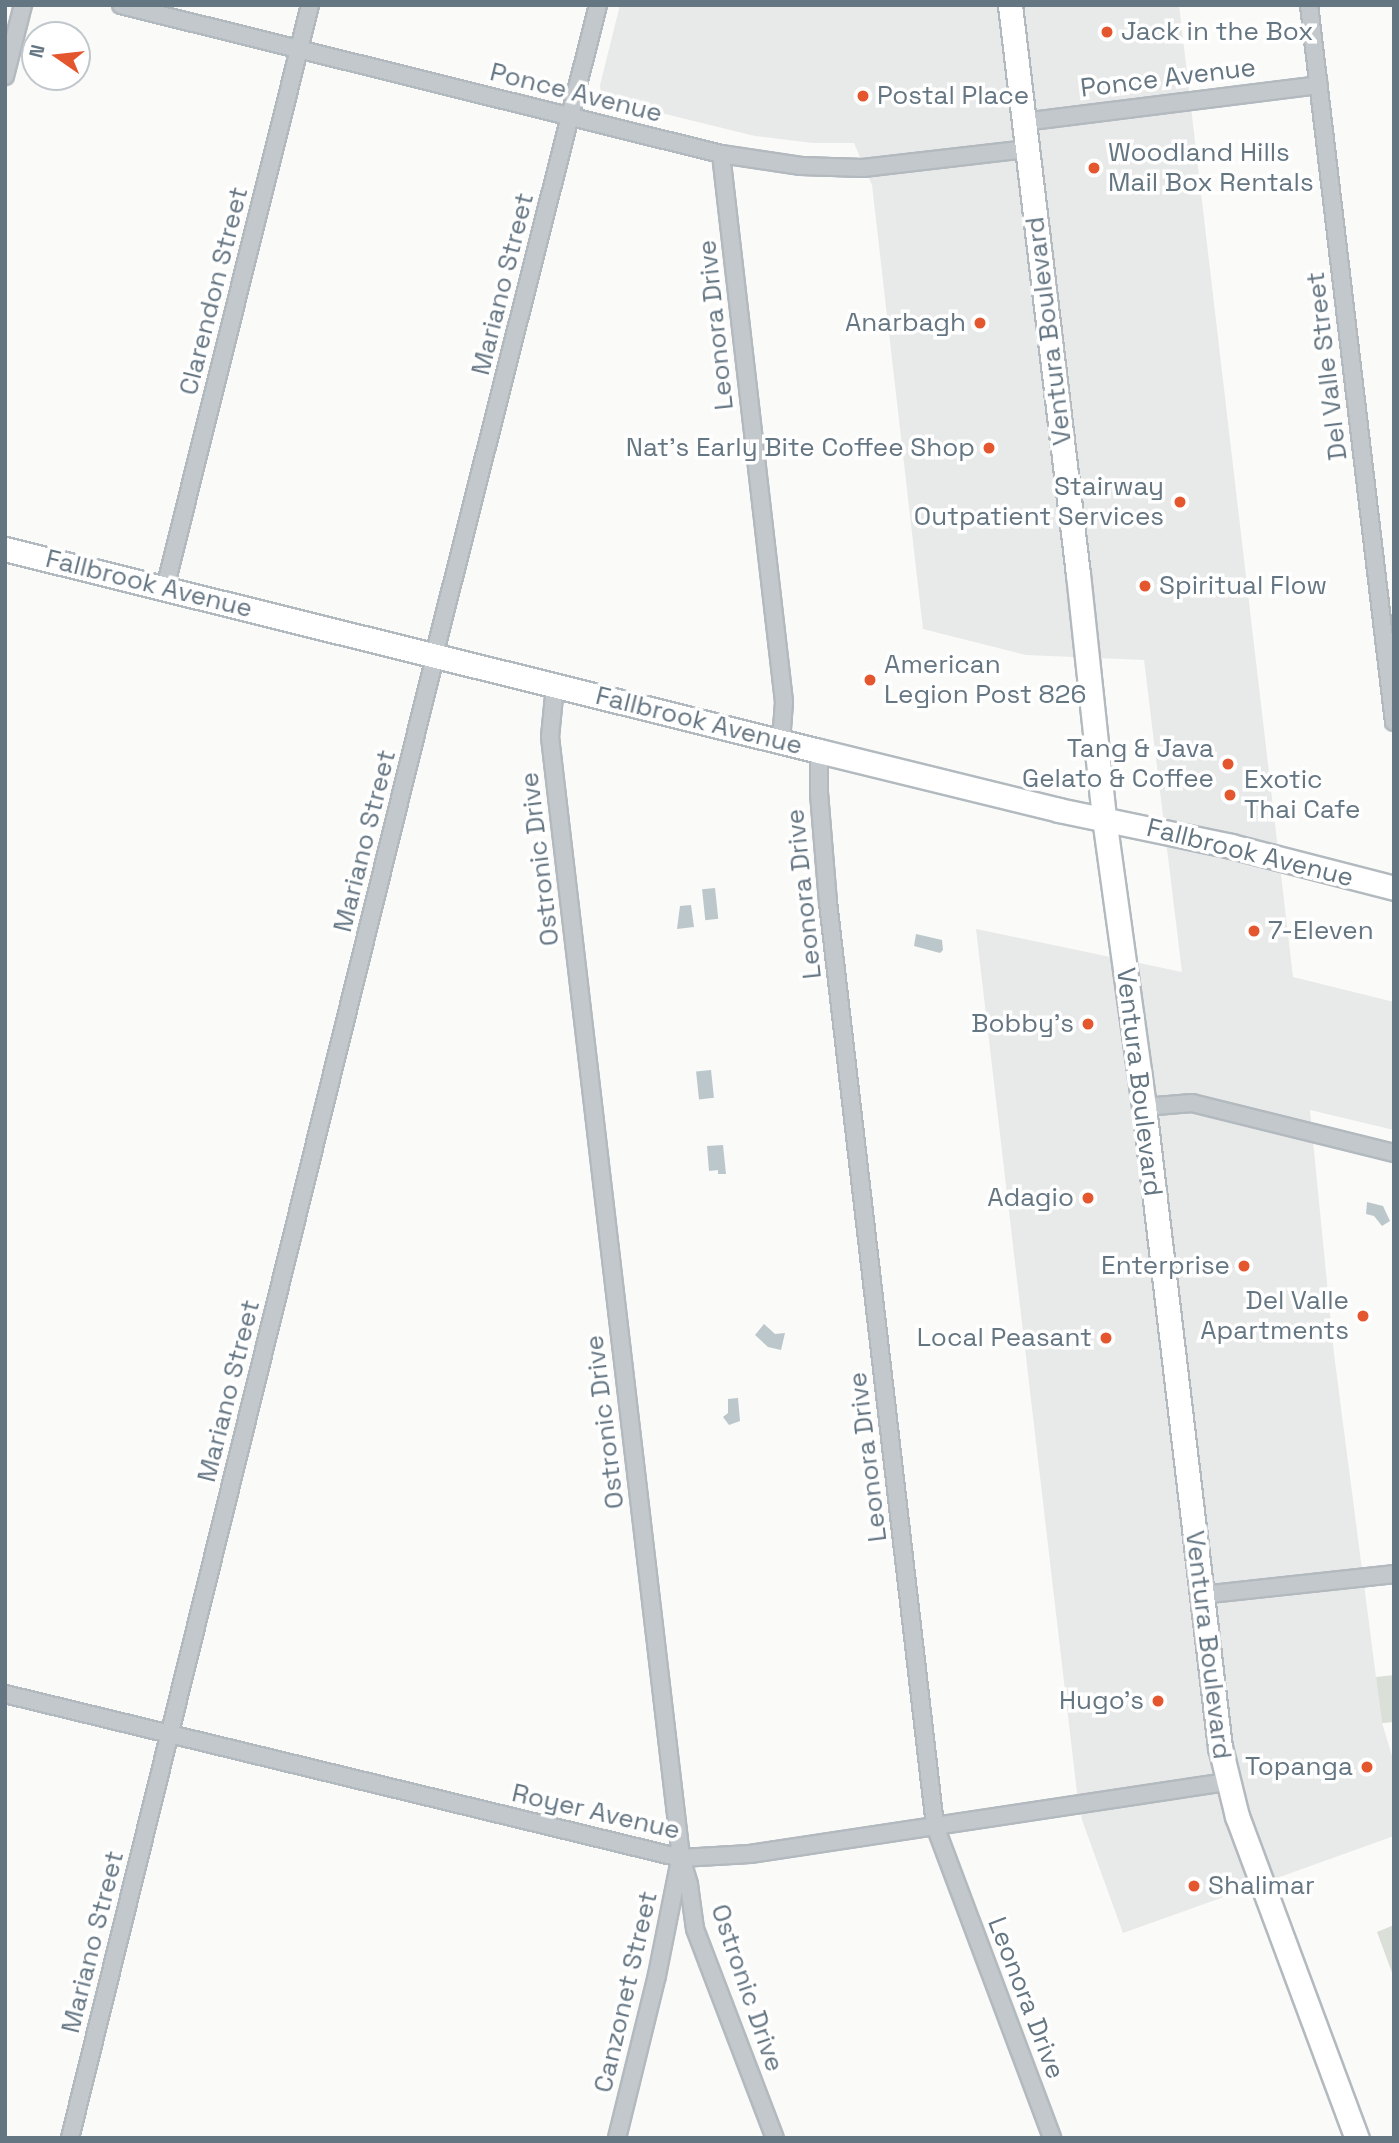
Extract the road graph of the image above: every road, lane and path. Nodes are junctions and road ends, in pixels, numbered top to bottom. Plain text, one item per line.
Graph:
1 (23, 5) edge
2 (121, 5) edge
3 (310, 5) edge
4 (598, 5) edge
5 (1010, 5) edge
6 (1309, 5) edge
7 (299, 49) junction
8 (5, 76) edge
9 (1319, 85) junction
10 (570, 116) junction
11 (1023, 122) junction
12 (1026, 149) junction
13 (721, 154) junction
14 (5, 549) edge
15 (165, 588) junction
16 (435, 656) junction
17 (555, 686) junction
18 (1394, 722) edge
19 (781, 742) junction
20 (820, 751) junction
21 (1104, 818) junction
22 (1394, 888) edge
23 (1144, 1107) junction
24 (1394, 1153) edge
25 (1394, 1574) edge
26 (1201, 1595) junction
27 (5, 1694) edge
28 (170, 1735) junction
29 (1226, 1782) junction
30 (935, 1826) junction
31 (681, 1858) junction
32 (71, 2138) edge
33 (617, 2138) edge
34 (775, 2138) edge
35 (1052, 2138) edge
36 (1357, 2138) edge

1 - 8 street
2 - 7 street, Ponce Avenue
3 - 7 street, Clarendon Street
4 - 10 street, Mariano Street
5 - 11 main road, Ventura Boulevard
6 - 9 street, Del Valle Street
7 - 10 street, Ponce Avenue
7 - 15 street, Clarendon Street
9 - 11 street, Ponce Avenue
9 - 18 street, Del Valle Street
10 - 13 street, Ponce Avenue
10 - 16 street, Mariano Street
11 - 12 main road, Ventura Boulevard
12 - 13 street, Ponce Avenue
12 - 21 main road, Ventura Boulevard
13 - 19 street, Leonora Drive
14 - 15 main road, Fallbrook Avenue
15 - 16 main road, Fallbrook Avenue
16 - 17 main road, Fallbrook Avenue
16 - 28 street, Mariano Street
17 - 19 main road, Fallbrook Avenue
17 - 31 street, Ostronic Drive
19 - 20 main road, Fallbrook Avenue
20 - 21 main road, Fallbrook Avenue
20 - 30 street, Leonora Drive
21 - 22 main road, Fallbrook Avenue
21 - 23 main road, Ventura Boulevard
23 - 24 street
23 - 26 main road, Ventura Boulevard
25 - 26 street
26 - 29 main road, Ventura Boulevard
27 - 28 street, Royer Avenue
28 - 31 street, Royer Avenue
28 - 32 street, Mariano Street
29 - 30 street, Royer Avenue
29 - 36 main road, Ventura Boulevard
30 - 31 street, Royer Avenue
30 - 35 street, Leonora Drive
31 - 33 street, Canzonet Street
31 - 34 street, Ostronic Drive

